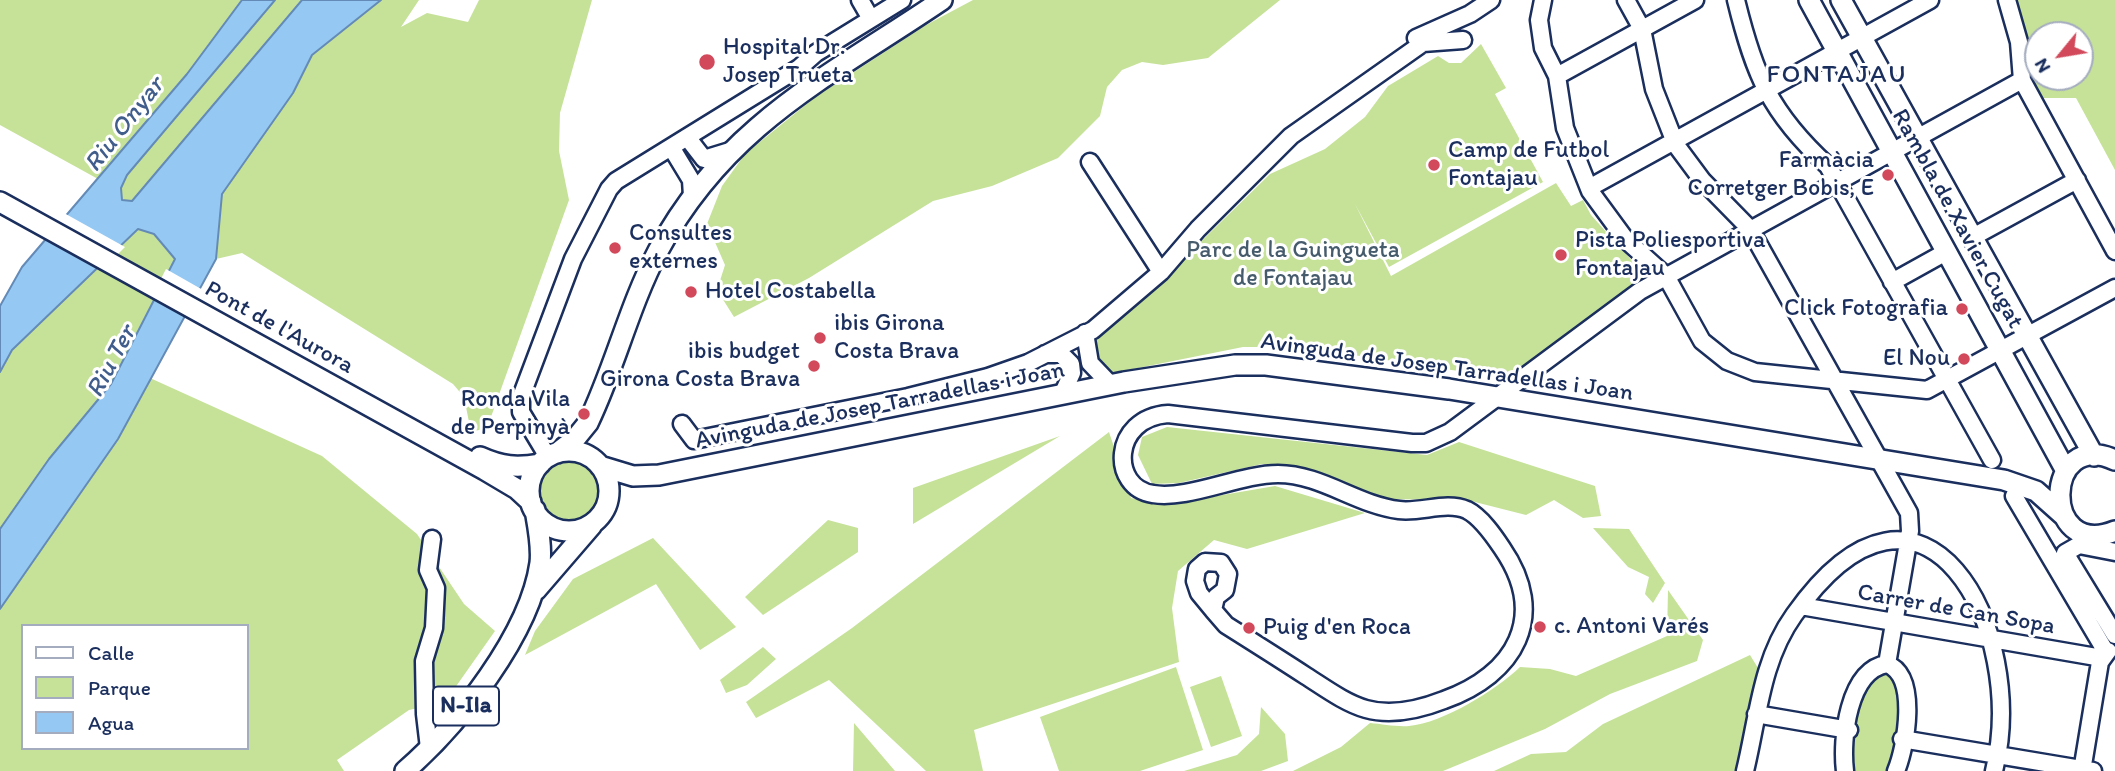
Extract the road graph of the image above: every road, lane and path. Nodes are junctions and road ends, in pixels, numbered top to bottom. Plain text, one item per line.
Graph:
1 (860, 0) edge
2 (902, 0) edge
3 (942, 0) edge
4 (1491, 0) edge
5 (1542, 0) edge
6 (1626, 0) edge
7 (1695, 0) edge
8 (1736, 0) edge
9 (1809, 0) edge
10 (1841, 0) edge
11 (1930, 0) edge
12 (2007, 0) edge
13 (871, 19) junction
14 (1642, 29) junction
15 (1862, 38) junction
16 (1463, 40) dead end
17 (1837, 52) junction
18 (1392, 65) junction
19 (1557, 76) junction
20 (2022, 80) junction
21 (1766, 91) junction
22 (687, 137) junction
23 (1916, 139) junction
24 (1674, 141) junction
25 (671, 147) junction
26 (732, 150) junction
27 (1892, 152) junction
28 (1090, 162) dead end
29 (1837, 182) junction
30 (2073, 183) junction
31 (1589, 188) junction
32 (0, 193) edge
33 (692, 196) junction
34 (0, 202) edge
35 (1750, 229) junction
36 (1971, 238) junction
37 (2115, 251) edge
38 (1946, 252) junction
39 (1161, 272) junction
40 (1663, 282) junction
41 (1892, 282) junction
42 (2115, 288) edge
43 (1078, 336) junction
44 (2027, 338) junction
45 (2001, 352) junction
46 (1045, 354) junction
47 (1090, 363) junction
48 (1071, 364) junction
49 (1834, 381) junction
50 (1948, 381) junction
51 (1110, 384) junction
52 (1088, 390) junction
53 (1062, 395) junction
54 (1497, 397) junction
55 (598, 403) junction
56 (682, 424) dead end
57 (460, 452) junction
58 (548, 458) junction
59 (2109, 458) edge
60 (1879, 460) junction
61 (1992, 460) dead end
62 (598, 463) junction
63 (2066, 471) junction
64 (659, 475) junction
65 (2018, 490) junction
66 (533, 506) junction
67 (601, 514) junction
68 (2064, 516) junction
69 (2105, 533) edge
70 (432, 539) dead end
71 (1908, 539) junction
72 (2115, 543) edge
73 (2115, 552) edge
74 (533, 593) junction
75 (1801, 606) junction
76 (1213, 610) dead end
77 (1894, 622) junction
78 (2115, 635) edge
79 (1990, 639) junction
80 (2108, 652) edge
81 (1887, 664) junction
82 (1756, 714) junction
83 (1847, 729) junction
84 (1903, 740) junction
85 (429, 748) junction
86 (1995, 763) edge
87 (2086, 770) edge
88 (405, 771) edge
89 (1745, 771) edge
90 (1845, 771) edge
91 (1896, 771) edge

1 - 13 street
2 - 13 street
3 - 26 main road
4 - 18 street
5 - 19 street
6 - 14 street
7 - 14 street
8 - 21 street
9 - 17 main road, Rambla de Xavier Cugat
10 - 15 main road, Rambla de Xavier Cugat
11 - 15 street
12 - 20 street
13 - 22 street
14 - 19 street
14 - 24 street
15 - 17 street
15 - 23 main road, Rambla de Xavier Cugat
16 - 18 street
17 - 21 street
17 - 27 main road, Rambla de Xavier Cugat
18 - 39 street
19 - 31 street
20 - 23 street
20 - 30 street
21 - 24 street
21 - 29 street
22 - 25 street
22 - 26 street
23 - 27 street
23 - 36 main road, Rambla de Xavier Cugat
24 - 31 street
24 - 35 street
25 - 33 street
25 - 58 street
26 - 33 main road
27 - 29 street
27 - 38 main road, Rambla de Xavier Cugat
28 - 39 street
29 - 35 street
29 - 41 street
30 - 36 street
30 - 37 street
31 - 40 street
32 - 57 main road, Pont de l'Aurora
33 - 55 main road
34 - 57 main road, Pont de l'Aurora
35 - 40 street
35 - 49 street
36 - 44 main road, Rambla de Xavier Cugat
38 - 41 street
38 - 45 main road, Rambla de Xavier Cugat
39 - 43 street
40 - 49 street
40 - 54 street
41 - 50 street
42 - 44 street
43 - 46 street
43 - 47 street
43 - 48 street
44 - 45 street, Rambla de Xavier Cugat
44 - 59 main road, Rambla de Xavier Cugat
45 - 50 street
45 - 63 main road, Rambla de Xavier Cugat
46 - 48 street
46 - 56 street
47 - 51 street
47 - 52 street
48 - 52 street
48 - 53 street
49 - 50 street
49 - 60 street
50 - 61 street
51 - 52 main road, Avinguda de Josep Tarradellas i Joan
51 - 54 main road, Avinguda de Josep Tarradellas i Joan
52 - 53 main road, Avinguda de Josep Tarradellas i Joan
53 - 64 main road, Avinguda de Josep Tarradellas i Joan
54 - 60 main road, Avinguda de Josep Tarradellas i Joan
54 - 76 street
55 - 58 main road
55 - 62 main road
57 - 58 main road, Pont de l'Aurora
57 - 66 main road, Pont de l'Aurora
58 - 62 main road
58 - 66 main road, N-IIa
59 - 63 main road, Avinguda de Josep Tarradellas i Joan
60 - 65 main road, Avinguda de Josep Tarradellas i Joan
60 - 71 street
62 - 64 main road, Avinguda de Josep Tarradellas i Joan
62 - 67 main road
63 - 65 main road, Avinguda de Josep Tarradellas i Joan
63 - 68 main road
64 - 67 main road, Avinguda de Josep Tarradellas i Joan
65 - 68 main road, Avinguda de Josep Tarradellas i Joan
65 - 80 street
66 - 67 main road
66 - 74 main road, N-IIa
67 - 74 main road, N-IIa
68 - 69 main road, Avinguda de Josep Tarradellas i Joan
69 - 72 main road, Avinguda de Josep Tarradellas i Joan
70 - 85 street
71 - 75 street
71 - 77 street
71 - 79 street
73 - 78 street
74 - 85 main road, N-IIa
75 - 77 street, Carrer de Can Sopa
75 - 82 street
77 - 79 street, Carrer de Can Sopa
77 - 81 street
79 - 80 street, Carrer de Can Sopa
79 - 86 street
80 - 87 street
81 - 83 street
81 - 84 street
82 - 83 street
82 - 89 street
83 - 90 street
84 - 86 street
84 - 91 street
85 - 88 main road, N-IIa
86 - 87 street

